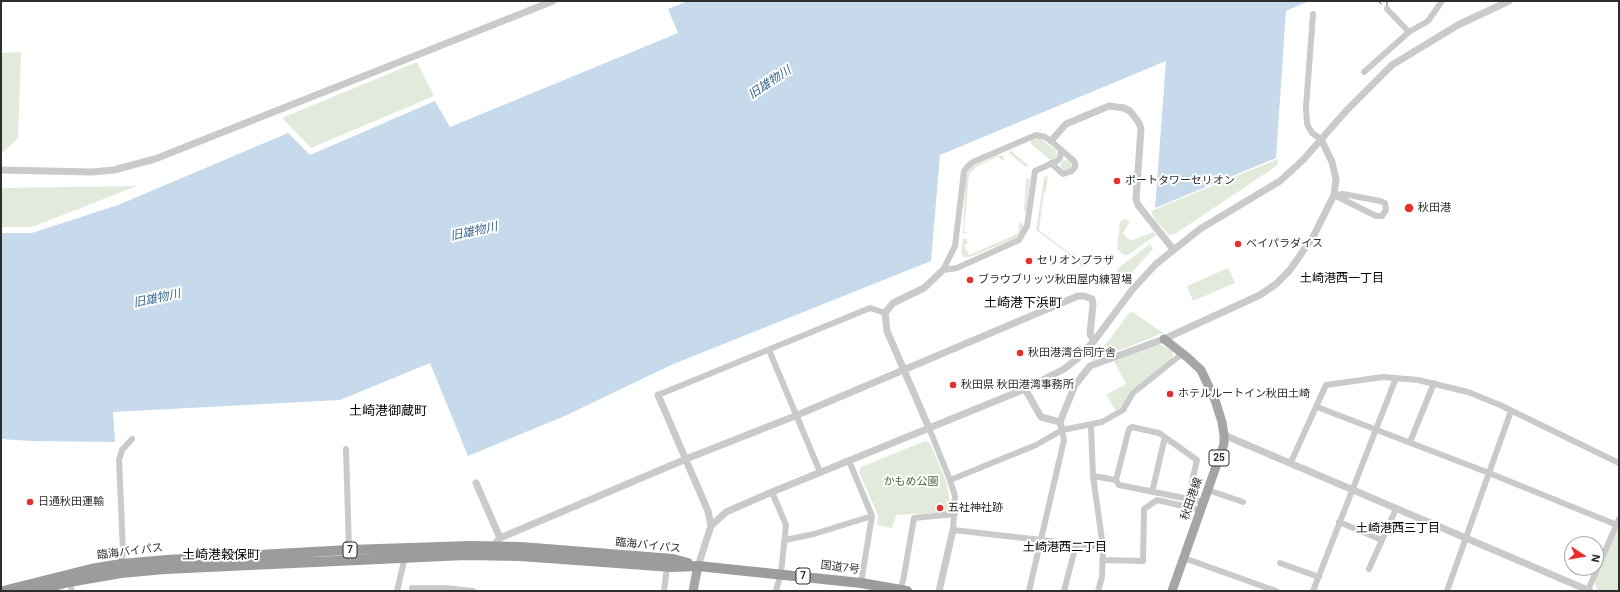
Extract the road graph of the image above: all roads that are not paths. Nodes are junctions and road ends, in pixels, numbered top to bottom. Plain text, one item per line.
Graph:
1 (553, 1) edge
2 (1442, 1) edge
3 (1509, 1) edge
4 (1387, 9) dead end
5 (1313, 14) dead end
6 (1409, 32) junction
7 (1364, 72) dead end
8 (1321, 139) junction
9 (1051, 141) junction
10 (1061, 150) junction
11 (1051, 163) junction
12 (1, 170) edge
13 (1334, 195) junction
14 (1173, 249) junction
15 (943, 270) junction
16 (885, 313) junction
17 (1164, 339) junction
18 (1094, 341) junction
19 (768, 350) junction
20 (1183, 353) junction
21 (903, 370) junction
22 (1396, 378) junction
23 (1434, 383) junction
24 (1025, 389) junction
25 (658, 395) joint
26 (1317, 407) junction
27 (1510, 411) junction
28 (795, 416) junction
29 (1060, 422) junction
30 (1091, 426) junction
31 (929, 428) junction
32 (1376, 429) junction
33 (1062, 430) junction
34 (1224, 435) junction
35 (1165, 437) junction
36 (132, 439) dead end
37 (1410, 442) junction
38 (346, 449) dead end
39 (686, 459) junction
40 (849, 461) junction
41 (1291, 462) junction
42 (1619, 463) edge
43 (820, 472) junction
44 (1489, 473) junction
45 (1093, 476) junction
46 (950, 480) junction
47 (1116, 480) junction
48 (476, 483) dead end
49 (1352, 489) junction
50 (1208, 490) junction
51 (772, 492) junction
52 (1152, 492) junction
53 (1188, 499) junction
54 (1243, 502) dead end
55 (1202, 506) junction
56 (1396, 509) junction
57 (955, 514) junction
58 (872, 516) junction
59 (1339, 522) junction
60 (1618, 522) edge
61 (711, 526) junction
62 (953, 530) junction
63 (500, 538) junction
64 (1465, 538) junction
65 (785, 540) junction
66 (1042, 540) junction
67 (1382, 540) junction
68 (1076, 545) junction
69 (1102, 547) junction
70 (349, 550) junction
71 (490, 551) junction
72 (405, 557) junction
73 (1184, 558) junction
74 (1102, 560) junction
75 (1280, 563) dead end
76 (667, 566) junction
77 (698, 566) junction
78 (121, 568) junction
79 (1369, 569) dead end
80 (781, 573) junction
81 (1319, 577) junction
82 (861, 583) junction
83 (70, 586) edge
84 (412, 588) dead end
85 (445, 590) edge
86 (902, 590) edge
87 (3, 591) edge
88 (34, 591) edge
89 (397, 591) edge
90 (473, 591) edge
91 (664, 591) edge
92 (693, 591) edge
93 (776, 591) edge
94 (939, 591) edge
95 (1029, 591) edge
96 (1064, 591) edge
97 (1098, 591) edge
98 (1172, 591) edge
99 (1276, 591) edge
100 (1313, 591) edge
101 (1447, 591) edge
102 (1588, 591) edge

1 - 12 street
2 - 6 street
3 - 8 street
4 - 6 street
5 - 8 street
6 - 7 street
8 - 13 street
8 - 14 street
9 - 10 street
9 - 14 street
9 - 15 street
10 - 11 street
10 - 11 street
11 - 15 street
13 - 13 street
13 - 17 street
14 - 18 street
15 - 16 street
16 - 19 street
16 - 21 street
17 - 20 main road, 秋田港線 / 25
17 - 29 street
18 - 21 street
18 - 24 street
19 - 25 street
19 - 28 street
20 - 30 street
20 - 34 main road, 秋田港線 / 25
21 - 28 street
21 - 31 street
22 - 23 street
22 - 26 street
22 - 32 street
23 - 27 street
23 - 37 street
24 - 29 street
24 - 31 street
25 - 39 street
26 - 32 street
26 - 41 street
27 - 42 street
27 - 44 street
28 - 39 street
28 - 43 street
29 - 33 street
30 - 33 street
30 - 45 street
31 - 40 street
31 - 46 street
32 - 37 street
32 - 49 street
33 - 46 street
33 - 66 street
34 - 41 street
34 - 50 main road, 秋田港線 / 25
35 - 47 street
35 - 52 street
35 - 53 street
36 - 78 street
37 - 44 street
38 - 70 street
39 - 61 street
39 - 63 street
40 - 43 street
40 - 58 street
41 - 49 street
43 - 51 street
44 - 60 street
44 - 64 street
45 - 47 street
45 - 69 street
46 - 57 street
47 - 52 street
48 - 63 street
49 - 56 street
49 - 59 street
50 - 54 street
50 - 55 main road, 秋田港線 / 25
51 - 61 street
51 - 65 street
52 - 53 street
53 - 55 street
55 - 73 main road, 秋田港線 / 25
55 - 74 street
56 - 64 street
56 - 67 street
57 - 62 street
57 - 86 street
58 - 65 street
58 - 82 street
59 - 67 street
59 - 81 street
60 - 102 street
61 - 77 street
62 - 66 street
62 - 94 street
63 - 71 street
64 - 101 street
64 - 102 street
65 - 80 street
66 - 68 street
66 - 95 street
67 - 79 street
68 - 69 street
68 - 96 street
69 - 74 street
70 - 71 highway, 臨海バイパス / 7
70 - 78 highway, 臨海バイパス / 7
71 - 72 highway, 臨海バイパス / 7
71 - 76 highway, 臨海バイパス / 7
71 - 77 highway, 臨海バイパス / 7
72 - 78 highway, 臨海バイパス / 7
72 - 89 street
73 - 98 main road, 秋田港線 / 25
73 - 99 street
74 - 97 street
75 - 81 street
76 - 77 highway, 臨海バイパス / 7
76 - 91 street
77 - 80 highway, 国道7号 / 7
77 - 92 main road
78 - 83 highway, 臨海バイパス / 7
78 - 87 highway, 臨海バイパス / 7
80 - 82 highway, 国道7号 / 7
80 - 93 street
81 - 100 street
82 - 86 highway, 国道7号 / 7
83 - 88 highway, 臨海バイパス / 7
84 - 85 street
85 - 90 street

